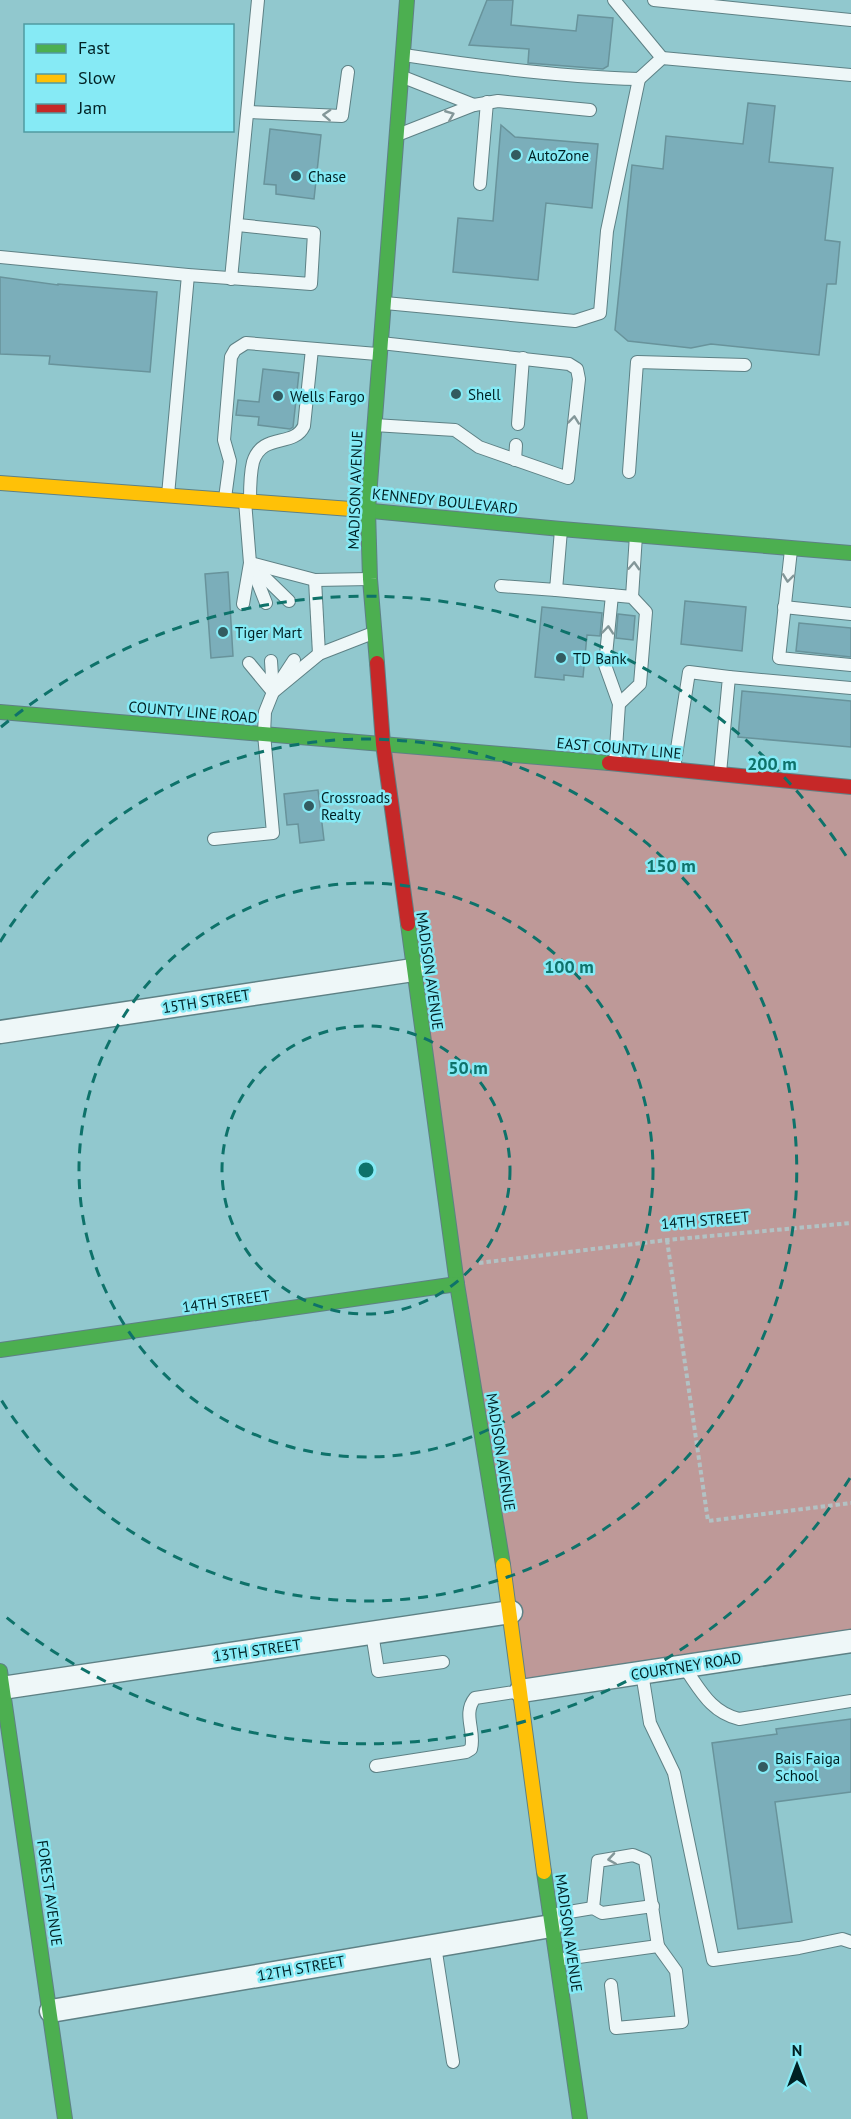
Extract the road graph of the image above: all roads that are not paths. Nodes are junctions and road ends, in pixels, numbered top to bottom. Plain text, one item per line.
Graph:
1 (258, 0) edge
2 (407, 0) edge
3 (614, 0) edge
4 (654, 0) edge
5 (851, 20) edge
6 (402, 54) junction
7 (662, 58) junction
8 (348, 72) dead end
9 (851, 75) edge
10 (401, 76) junction
11 (639, 79) junction
12 (487, 102) junction
13 (474, 105) junction
14 (590, 110) dead end
15 (248, 112) junction
16 (396, 136) junction
17 (480, 184) dead end
18 (238, 225) junction
19 (0, 257) edge
20 (188, 275) junction
21 (231, 279) junction
22 (382, 302) junction
23 (312, 348) junction
24 (379, 348) junction
25 (523, 358) junction
26 (745, 365) dead end
27 (518, 424) dead end
28 (373, 425) junction
29 (516, 444) dead end
30 (514, 459) junction
31 (629, 472) dead end
32 (0, 483) edge
33 (168, 496) junction
34 (225, 499) junction
35 (247, 500) junction
36 (368, 510) junction
37 (561, 529) junction
38 (636, 535) junction
39 (792, 548) junction
40 (851, 554) edge
41 (250, 563) junction
42 (370, 579) junction
43 (315, 580) junction
44 (501, 586) dead end
45 (556, 590) junction
46 (612, 595) junction
47 (632, 597) junction
48 (289, 601) dead end
49 (266, 603) dead end
50 (243, 604) dead end
51 (784, 607) junction
52 (851, 614) edge
53 (374, 633) junction
54 (319, 654) junction
55 (294, 660) dead end
56 (271, 661) dead end
57 (249, 663) dead end
58 (851, 665) edge
59 (729, 677) junction
60 (851, 688) edge
61 (273, 692) junction
62 (619, 704) junction
63 (0, 712) edge
64 (264, 734) junction
65 (383, 744) junction
66 (615, 764) junction
67 (674, 770) junction
68 (720, 774) junction
69 (851, 787) edge
70 (214, 839) dead end
71 (413, 970) junction
72 (0, 1032) edge
73 (457, 1284) junction
74 (0, 1350) edge
75 (511, 1612) junction
76 (372, 1633) junction
77 (851, 1641) edge
78 (443, 1662) dead end
79 (684, 1667) junction
80 (642, 1673) junction
81 (1, 1679) edge
82 (521, 1692) junction
83 (851, 1701) edge
84 (376, 1766) dead end
85 (653, 1906) junction
86 (593, 1908) junction
87 (550, 1920) junction
88 (851, 1941) edge
89 (435, 1946) junction
90 (658, 1946) junction
91 (556, 1960) junction
92 (610, 1985) dead end
93 (51, 2011) junction
94 (453, 2062) dead end
95 (66, 2119) edge
96 (580, 2119) edge

1 - 15 lane
2 - 6 main road, MADISON AVENUE
3 - 7 lane
4 - 5 lane
6 - 10 main road, MADISON AVENUE
6 - 11 lane
7 - 9 lane
7 - 11 lane
8 -> 15 lane
10 - 13 lane
10 - 16 main road, MADISON AVENUE
11 - 22 lane
12 - 13 lane
12 - 14 lane
12 - 17 lane
16 -> 13 lane
15 - 18 lane
16 - 22 main road, MADISON AVENUE
18 - 21 lane
18 - 21 lane
19 - 20 lane
20 - 21 lane
20 - 33 lane
22 - 24 main road, MADISON AVENUE
23 - 24 lane
23 - 34 lane
23 - 35 lane
24 - 25 lane
24 - 28 main road, MADISON AVENUE
25 - 27 lane
30 -> 25 lane
26 - 31 lane
28 - 30 lane
28 - 36 main road, MADISON AVENUE
29 - 30 lane
32 - 33 main road, KENNEDY BOULEVARD
33 - 34 main road, KENNEDY BOULEVARD
34 - 35 main road, KENNEDY BOULEVARD
35 - 36 main road, KENNEDY BOULEVARD
35 - 41 lane
36 - 37 main road, KENNEDY BOULEVARD
36 - 42 main road, MADISON AVENUE
37 - 38 main road, KENNEDY BOULEVARD
37 - 45 lane
38 - 39 main road, KENNEDY BOULEVARD
47 -> 38 lane
39 - 40 main road, KENNEDY BOULEVARD
39 -> 51 lane
41 - 43 lane
41 - 48 lane
41 - 49 lane
41 - 50 lane
42 - 43 lane
42 - 53 main road, MADISON AVENUE
43 - 54 lane
44 - 45 lane
45 - 46 lane
46 - 47 lane
62 -> 46 lane
47 - 62 lane
51 - 52 lane
51 - 58 lane
53 - 54 lane
53 - 65 main road, MADISON AVENUE
54 - 61 lane
55 - 61 lane
56 - 61 lane
57 - 61 lane
59 - 60 lane
59 - 67 lane
59 - 68 lane
61 - 64 lane
62 - 66 lane
63 - 64 main road, COUNTY LINE ROAD
64 - 65 main road, COUNTY LINE ROAD
64 - 70 lane
65 - 66 main road, EAST COUNTY LINE
65 - 71 main road, MADISON AVENUE
66 - 67 main road, EAST COUNTY LINE
67 - 68 main road, EAST COUNTY LINE
68 - 69 main road, EAST COUNTY LINE
71 - 72 street, 15TH STREET
71 - 73 main road, MADISON AVENUE
73 - 74 main road, 14TH STREET
73 - 75 main road, MADISON AVENUE
75 - 76 street, 13TH STREET
75 - 82 main road, MADISON AVENUE
76 - 78 lane
76 - 81 street, 13TH STREET
77 - 79 street, COURTNEY ROAD
79 - 80 street, COURTNEY ROAD
79 - 83 lane
80 - 82 street, COURTNEY ROAD
80 - 88 lane
81 - 93 main road, FOREST AVENUE
82 - 84 lane
82 - 87 main road, MADISON AVENUE
85 - 86 lane
85 -> 86 lane
85 - 90 lane
86 - 87 lane
87 - 89 street, 12TH STREET
87 - 91 main road, MADISON AVENUE
89 - 93 street, 12TH STREET
89 - 94 lane
90 - 91 lane
90 - 92 lane
91 - 96 main road, MADISON AVENUE
93 - 95 main road, FOREST AVENUE

